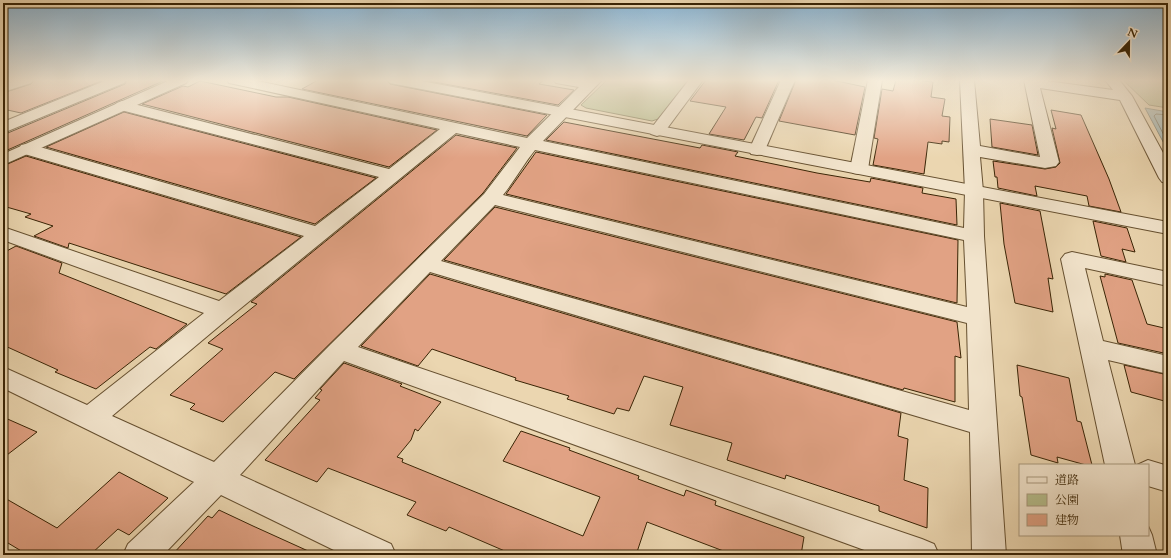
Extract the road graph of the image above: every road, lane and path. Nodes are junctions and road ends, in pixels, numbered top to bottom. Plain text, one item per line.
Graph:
1 (56, 106) edge
2 (122, 106) joint
3 (355, 106) edge
4 (528, 106) edge
5 (570, 106) edge
6 (676, 106) edge
7 (776, 106) edge
8 (870, 106) edge
9 (969, 106) edge
10 (1037, 106) edge
11 (1130, 106) edge
12 (563, 113) junction
13 (453, 127) junction
14 (3, 128) edge
15 (657, 131) junction
16 (531, 144) junction
17 (27, 149) junction
18 (757, 150) junction
19 (972, 150) junction
20 (3, 160) edge
21 (859, 169) junction
22 (393, 175) junction
23 (1168, 178) edge
24 (974, 191) junction
25 (491, 198) junction
26 (1168, 228) edge
27 (3, 233) edge
28 (320, 234) junction
29 (974, 236) junction
30 (427, 264) junction
31 (1168, 279) edge
32 (222, 311) junction
33 (979, 318) junction
34 (1092, 347) junction
35 (340, 350) junction
36 (1168, 365) edge
37 (3, 377) edge
38 (90, 418) junction
39 (984, 425) junction
40 (1120, 464) edge
41 (1149, 473) edge
42 (218, 478) junction
43 (1168, 479) edge
44 (1136, 536) edge
45 (362, 552) edge
46 (140, 555) edge
47 (922, 555) edge
48 (989, 555) edge
49 (1140, 555) edge

1 - 14 street
2 - 17 street
2 - 22 street
3 - 13 street
4 - 12 street
5 - 12 street
6 - 15 street
7 - 18 street
8 - 21 street
9 - 19 street
10 - 19 street
11 - 23 street
12 - 15 street
12 - 16 street
13 - 16 street
13 - 22 street
15 - 18 street
16 - 25 street
16 - 29 street
17 - 20 street
17 - 28 street
18 - 21 street
19 - 24 street
21 - 24 street
22 - 28 street
24 - 26 street
24 - 29 street
25 - 30 street
25 - 33 street
27 - 32 street
28 - 32 street
29 - 33 street
30 - 35 street
30 - 39 street
31 - 34 street
32 - 38 street
33 - 39 street
34 - 36 street
34 - 40 street
35 - 42 street
35 - 47 street
37 - 38 street
38 - 42 street
39 - 48 street
41 - 43 street
42 - 45 street
42 - 46 street
44 - 49 street

